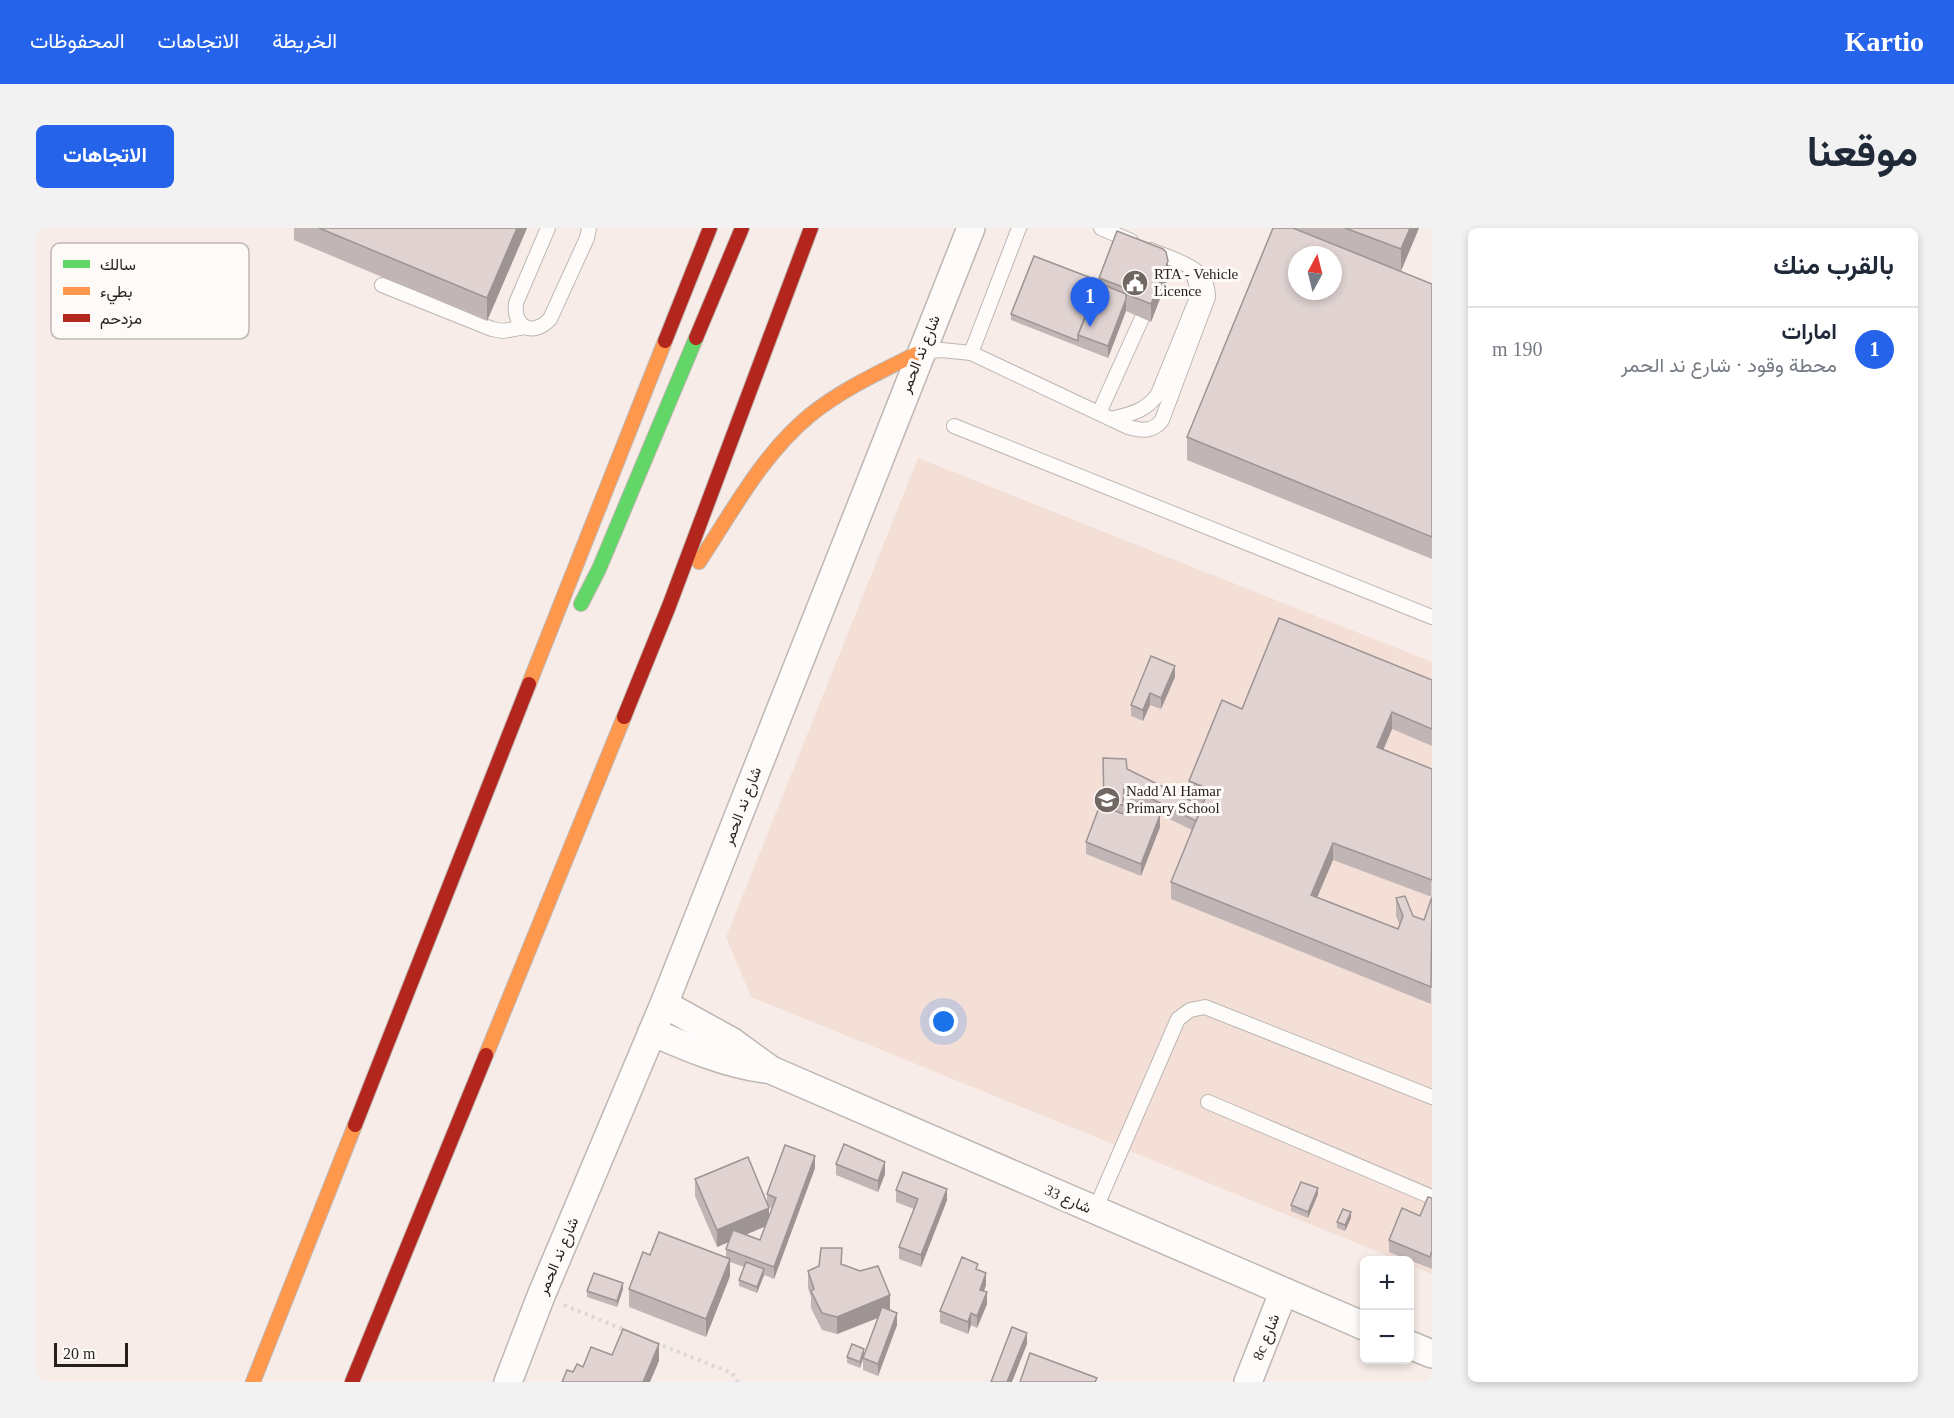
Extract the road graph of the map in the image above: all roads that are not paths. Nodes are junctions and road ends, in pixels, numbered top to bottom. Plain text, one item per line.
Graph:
1 (548, 228) edge
2 (589, 228) edge
3 (710, 228) edge
4 (742, 228) edge
5 (811, 228) edge
6 (971, 228) edge
7 (1019, 228) edge
8 (1101, 228) edge
9 (1186, 265) junction
10 (382, 285) dead end
11 (1142, 318) edge
12 (525, 327) junction
13 (920, 352) junction
14 (970, 353) junction
15 (1105, 416) junction
16 (954, 426) dead end
17 (669, 606) junction
18 (1432, 617) edge
19 (538, 660) junction
20 (664, 1004) junction
21 (652, 1032) junction
22 (771, 1070) junction
23 (1432, 1097) edge
24 (1208, 1102) dead end
25 (1432, 1197) edge
26 (1095, 1210) junction
27 (1283, 1293) junction
28 (1360, 1324) edge
29 (1414, 1347) edge
30 (1432, 1354) edge
31 (253, 1382) edge
32 (352, 1382) edge
33 (508, 1382) edge
34 (1248, 1382) edge

1 - 12 lane
2 - 12 lane
3 - 19 main road
4 - 19 main road
5 - 17 main road
6 - 13 street, شارع ند الحمر
7 - 14 lane
8 - 9 lane
9 - 15 lane
9 - 15 lane
10 - 12 lane
11 - 15 lane
13 - 14 lane
13 - 17 main road
13 - 20 street, شارع ند الحمر
14 - 15 lane
16 - 18 lane
17 - 32 main road
19 - 31 main road
20 - 21 street, شارع ند الحمر
20 - 22 street, شارع 33
21 - 22 street, شارع 33
21 - 33 street, شارع ند الحمر
22 - 26 street, شارع 33
23 - 26 lane
24 - 25 lane
26 - 27 street, شارع 33
27 - 28 street, شارع 33
27 - 34 street, 8c شارع
29 - 30 street

